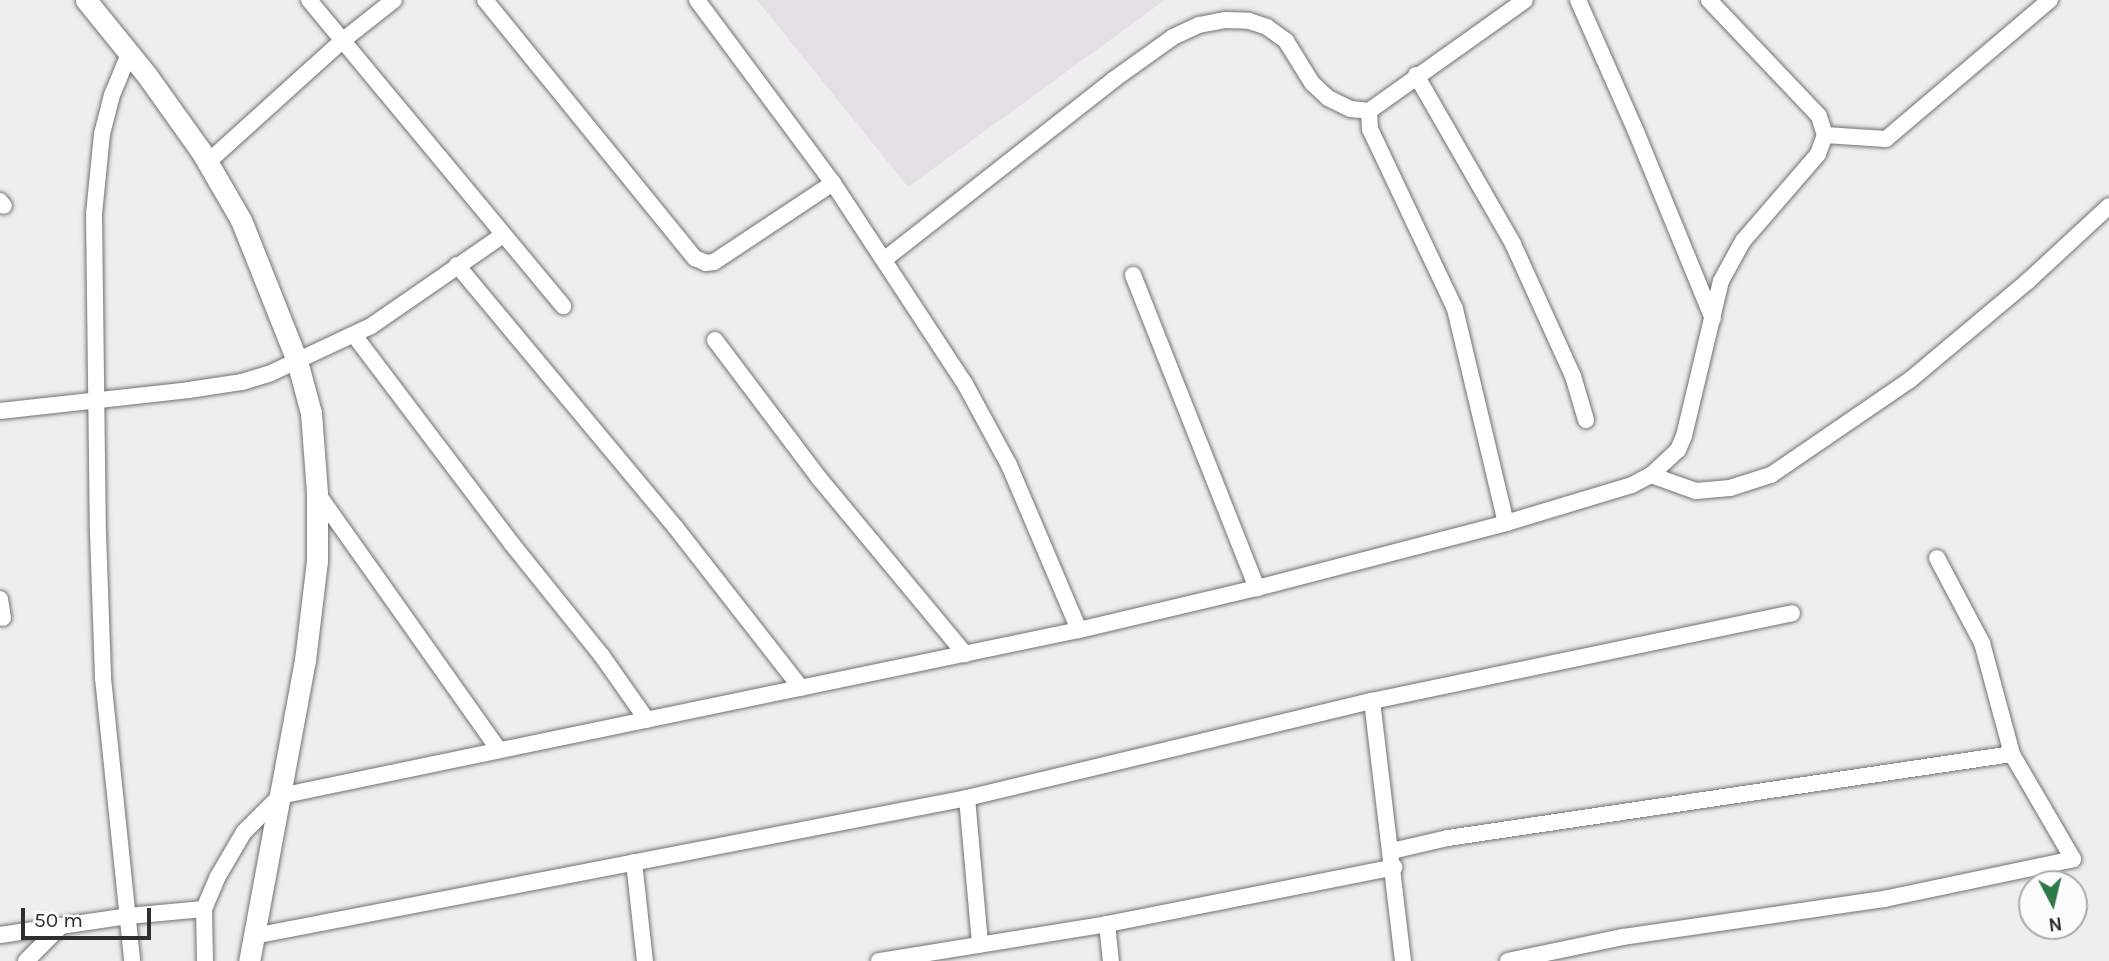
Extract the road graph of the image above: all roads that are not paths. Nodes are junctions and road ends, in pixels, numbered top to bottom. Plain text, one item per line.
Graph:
1 (86, 0) edge
2 (309, 0) edge
3 (394, 0) edge
4 (485, 0) edge
5 (697, 0) edge
6 (1525, 0) edge
7 (1578, 0) edge
8 (1709, 0) edge
9 (2050, 0) edge
10 (342, 41) junction
11 (129, 54) junction
12 (1416, 75) junction
13 (1369, 111) junction
14 (1825, 135) junction
15 (208, 162) junction
16 (833, 183) junction
17 (2109, 206) edge
18 (503, 235) junction
19 (885, 259) junction
20 (457, 265) junction
21 (1133, 275) dead end
22 (563, 306) dead end
23 (1713, 319) junction
24 (354, 335) junction
25 (715, 340) dead end
26 (297, 361) junction
27 (96, 399) junction
28 (0, 411) edge
29 (1586, 420) dead end
30 (1651, 475) junction
31 (317, 493) junction
32 (1506, 523) junction
33 (1937, 558) dead end
34 (1257, 589) junction
35 (0, 599) edge
36 (1792, 613) dead end
37 (2, 618) dead end
38 (1079, 630) junction
39 (965, 654) junction
40 (801, 688) junction
41 (1372, 701) junction
42 (647, 720) junction
43 (499, 750) junction
44 (2012, 754) junction
45 (280, 796) junction
46 (967, 798) junction
47 (1393, 859) junction
48 (634, 862) junction
49 (204, 909) junction
50 (128, 916) junction
51 (1108, 923) junction
52 (61, 926) junction
53 (0, 935) edge
54 (254, 936) junction
55 (980, 944) junction
56 (26, 961) edge
57 (132, 961) edge
58 (205, 961) edge
59 (249, 961) edge
60 (645, 961) edge
61 (879, 961) edge
62 (1111, 961) edge
63 (1403, 961) edge
64 (1508, 961) edge

1 - 11 main road
2 - 10 street
3 - 10 street
4 - 16 street
5 - 16 street
6 - 12 street
7 - 23 street
8 - 14 street
9 - 14 street
10 - 15 street
10 - 18 street
11 - 15 main road
11 - 27 street
12 - 13 street
12 - 29 street
13 - 19 street
13 - 32 street
14 - 23 street
15 - 26 main road
16 - 19 street
17 - 30 street
18 - 20 street
18 - 22 street
19 - 38 street
20 - 24 street
20 - 40 street
21 - 34 street
23 - 30 street
24 - 26 street
24 - 42 street
25 - 39 street
26 - 27 street
26 - 31 main road
27 - 28 street
27 - 50 street
30 - 32 street
31 - 43 street
31 - 45 main road
32 - 34 street
33 - 44 street
34 - 38 street
35 - 37 street
36 - 41 street
38 - 39 street
39 - 40 street
40 - 42 street
41 - 46 street
41 - 47 street
42 - 43 street
43 - 45 street
44 - 47 street
44 - 64 street
45 - 49 street
45 - 54 main road
46 - 48 street
46 - 55 street
47 - 51 street
47 - 63 street
48 - 54 street
48 - 60 street
49 - 50 street
49 - 58 street
50 - 52 street
50 - 57 street
51 - 55 street
51 - 62 street
52 - 53 street
52 - 56 street
54 - 59 main road
55 - 61 street

